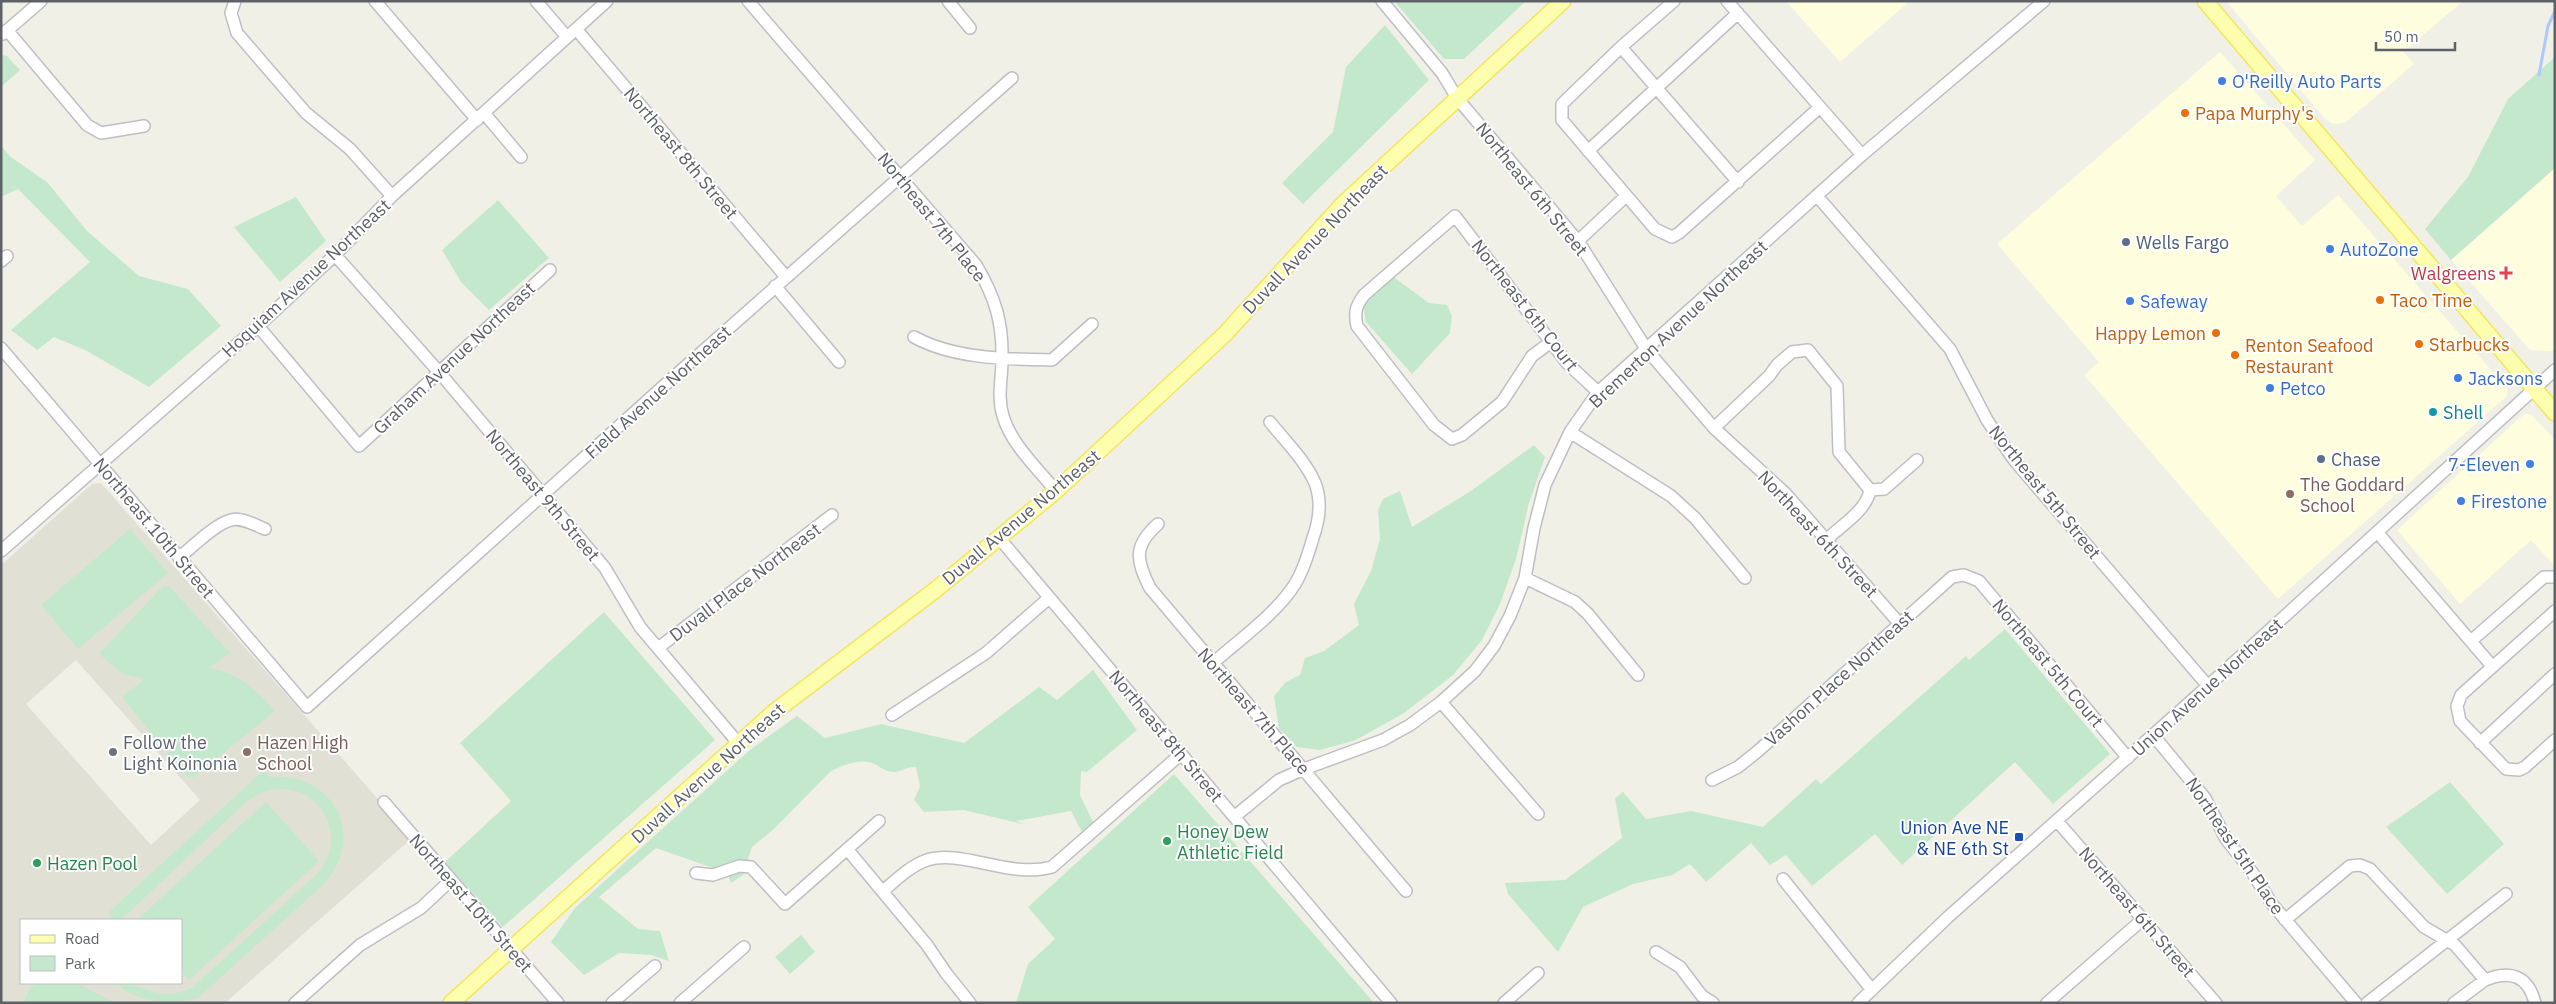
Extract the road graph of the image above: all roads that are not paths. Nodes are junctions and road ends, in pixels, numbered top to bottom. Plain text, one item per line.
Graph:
1 (41, 1) edge
2 (235, 1) edge
3 (375, 1) edge
4 (536, 1) edge
5 (607, 1) edge
6 (748, 1) edge
7 (948, 1) edge
8 (1382, 1) edge
9 (1563, 1) edge
10 (1674, 1) edge
11 (1727, 1) edge
12 (2044, 1) edge
13 (2205, 1) edge
14 (1738, 13) junction
15 (970, 28) dead end
16 (4, 33) edge
17 (572, 34) junction
18 (1621, 47) junction
19 (1012, 78) dead end
20 (1656, 88) junction
21 (1457, 98) junction
22 (1819, 108) junction
23 (481, 116) junction
24 (144, 126) dead end
25 (1588, 151) junction
26 (1862, 155) junction
27 (521, 156) dead end
28 (899, 176) junction
29 (1738, 182) junction
30 (392, 196) junction
31 (1626, 196) junction
32 (1818, 196) junction
33 (1578, 241) junction
34 (335, 255) junction
35 (550, 270) dead end
36 (786, 277) junction
37 (775, 286) junction
38 (1092, 324) dead end
39 (258, 326) junction
40 (914, 338) dead end
41 (1551, 342) junction
42 (1, 348) edge
43 (1647, 350) junction
44 (1002, 358) junction
45 (839, 362) dead end
46 (2555, 370) edge
47 (439, 372) junction
48 (2534, 388) junction
49 (1598, 392) junction
50 (2555, 413) edge
51 (1270, 422) dead end
52 (1714, 428) junction
53 (1570, 432) junction
54 (1917, 460) dead end
55 (99, 464) junction
56 (1870, 490) junction
57 (1056, 491) junction
58 (543, 496) junction
59 (832, 515) dead end
60 (1158, 524) dead end
61 (265, 529) dead end
62 (2377, 532) junction
63 (1000, 539) junction
64 (1827, 539) junction
65 (1, 551) edge
66 (179, 558) junction
67 (1964, 574) joint
68 (2549, 577) edge
69 (1525, 578) junction
70 (1745, 578) dead end
71 (1050, 598) junction
72 (2555, 611) edge
73 (1899, 623) junction
74 (2471, 641) junction
75 (658, 648) junction
76 (1213, 663) junction
77 (2492, 666) junction
78 (2555, 674) edge
79 (1638, 675) dead end
80 (2208, 686) junction
81 (1441, 702) junction
82 (307, 708) joint
83 (892, 716) dead end
84 (2153, 735) junction
85 (2555, 740) edge
86 (2480, 743) junction
87 (740, 744) junction
88 (1181, 754) junction
89 (2128, 758) junction
90 (1304, 768) junction
91 (1712, 780) dead end
92 (384, 802) dead end
93 (1538, 814) dead end
94 (1234, 817) junction
95 (879, 821) dead end
96 (2057, 821) junction
97 (847, 850) junction
98 (696, 873) dead end
99 (1783, 879) dead end
100 (451, 880) junction
101 (883, 891) junction
102 (1406, 891) dead end
103 (2506, 894) dead end
104 (2143, 919) junction
105 (2285, 920) junction
106 (2446, 940) junction
107 (744, 947) dead end
108 (511, 949) junction
109 (1656, 952) dead end
110 (655, 966) dead end
111 (1538, 973) dead end
112 (2484, 980) junction
113 (1872, 990) junction
114 (295, 1003) edge
115 (451, 1003) edge
116 (558, 1003) edge
117 (612, 1003) edge
118 (680, 1003) edge
119 (970, 1003) edge
120 (1391, 1003) edge
121 (1504, 1003) edge
122 (1713, 1003) edge
123 (1858, 1003) edge
124 (2047, 1003) edge
125 (2216, 1003) edge
126 (2356, 1003) edge
127 (2367, 1003) edge
128 (2454, 1003) edge
129 (2535, 1003) edge

1 - 16 street
2 - 30 street
3 - 23 street
4 - 17 street, Northeast 8th Street
5 - 17 street, Hoquiam Avenue Northeast
6 - 28 street, Northeast 7th Place
7 - 15 street
8 - 21 street, Northeast 6th Street
9 - 21 main road, Duvall Avenue Northeast
10 - 18 street
11 - 14 street
12 - 26 street, Bremerton Avenue Northeast
13 - 48 main road
14 - 20 street
14 - 22 street
16 - 24 street
17 - 23 street, Hoquiam Avenue Northeast
17 - 36 street, Northeast 8th Street
18 - 20 street
18 - 25 street
19 - 28 street, Field Avenue Northeast
20 - 25 street
20 - 29 street
21 - 33 street, Northeast 6th Street
21 - 57 main road, Duvall Avenue Northeast
22 - 26 street
22 - 29 street
23 - 27 street
23 - 30 street, Hoquiam Avenue Northeast
25 - 31 street
26 - 32 street, Bremerton Avenue Northeast
28 - 36 street, Field Avenue Northeast
28 - 44 street, Northeast 7th Place
29 - 31 street
30 - 34 street, Hoquiam Avenue Northeast
31 - 33 street
32 - 43 street, Bremerton Avenue Northeast
32 - 80 street, Northeast 5th Street
33 - 43 street, Northeast 6th Street
34 - 39 street, Hoquiam Avenue Northeast
34 - 47 street, Northeast 9th Street
35 - 47 street, Graham Avenue Northeast
36 - 37 street, Field Avenue Northeast
37 - 45 street
37 - 58 street, Field Avenue Northeast
38 - 44 street
39 - 47 street, Graham Avenue Northeast
39 - 55 street, Hoquiam Avenue Northeast
40 - 44 street
41 - 41 street, Northeast 6th Court
41 - 49 street, Northeast 6th Court
42 - 55 street, Northeast 10th Street
43 - 49 street, Bremerton Avenue Northeast
43 - 52 street, Northeast 6th Street
44 - 57 street, Northeast 7th Place
46 - 48 street, Union Avenue Northeast
47 - 58 street, Northeast 9th Street
48 - 50 main road
48 - 62 street, Union Avenue Northeast
49 - 53 street, Bremerton Avenue Northeast
51 - 76 street
52 - 56 street
52 - 64 street, Northeast 6th Street
53 - 69 street, Bremerton Avenue Northeast
53 - 70 street
54 - 56 street
55 - 65 street, Hoquiam Avenue Northeast
55 - 66 street, Northeast 10th Street
56 - 64 street
57 - 63 main road, Duvall Avenue Northeast
58 - 75 street, Northeast 9th Street
58 - 82 street, Field Avenue Northeast
59 - 75 street, Duvall Place Northeast
60 - 76 street, Northeast 7th Place
61 - 66 street
62 - 74 street
62 - 80 street, Union Avenue Northeast
63 - 71 street, Northeast 8th Street
63 - 87 main road, Duvall Avenue Northeast
64 - 73 street, Northeast 6th Street
66 - 82 street, Northeast 10th Street
67 - 73 street, Vashon Place Northeast
67 - 89 street, Northeast 5th Court
68 - 74 street
69 - 79 street
69 - 81 street, Bremerton Avenue Northeast
71 - 83 street
71 - 88 street, Northeast 8th Street
72 - 77 street
73 - 91 street, Vashon Place Northeast
74 - 77 street
75 - 87 street, Northeast 9th Street
76 - 90 street, Northeast 7th Place
77 - 86 street
78 - 86 street
80 - 84 street, Union Avenue Northeast
81 - 90 street, Bremerton Avenue Northeast
81 - 93 street
84 - 89 street, Union Avenue Northeast
84 - 105 street, Northeast 5th Place
85 - 86 street
87 - 108 main road, Duvall Avenue Northeast
88 - 94 street, Northeast 8th Street
88 - 101 street
89 - 96 street, Union Avenue Northeast
90 - 94 street, Bremerton Avenue Northeast
90 - 102 street, Northeast 7th Place
92 - 100 street, Northeast 10th Street
94 - 120 street, Northeast 8th Street
95 - 97 street
96 - 104 street, Northeast 6th Street
96 - 113 street, Union Avenue Northeast
97 - 98 street
97 - 101 street
99 - 113 street
100 - 108 street, Northeast 10th Street
100 - 114 street
101 - 119 street
103 - 106 street
104 - 124 street
104 - 125 street, Northeast 6th Street
105 - 106 street
105 - 126 street, Northeast 5th Place
106 - 112 street
106 - 127 street
107 - 118 street
108 - 115 main road, Duvall Avenue Northeast
108 - 116 street, Northeast 10th Street
109 - 122 street
110 - 117 street
111 - 121 street
112 - 128 street
112 - 129 street
113 - 123 street, Union Avenue Northeast

